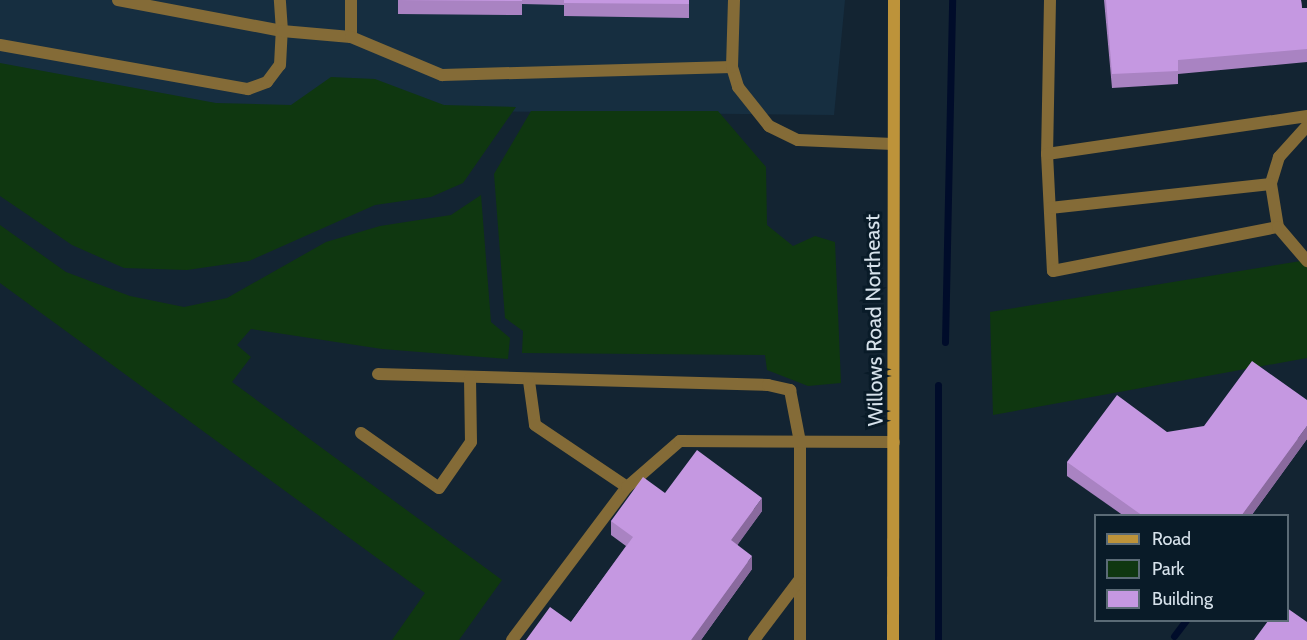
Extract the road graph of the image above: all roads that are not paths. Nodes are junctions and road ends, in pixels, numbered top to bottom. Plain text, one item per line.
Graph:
1 (118, 0) edge
2 (280, 0) edge
3 (351, 0) edge
4 (734, 0) edge
5 (894, 0) edge
6 (1050, 0) edge
7 (282, 31) junction
8 (351, 38) junction
9 (0, 45) edge
10 (732, 67) junction
11 (1307, 116) edge
12 (1307, 126) edge
13 (892, 144) junction
14 (1047, 154) junction
15 (1271, 184) junction
16 (1050, 208) junction
17 (1278, 227) junction
18 (1307, 261) edge
19 (378, 374) dead end
20 (470, 379) junction
21 (529, 381) junction
22 (361, 433) dead end
23 (800, 442) junction
24 (894, 442) junction
25 (627, 487) junction
26 (800, 579) junction
27 (512, 640) edge
28 (754, 640) edge
29 (800, 640) edge
30 (893, 640) edge

1 - 7 lane
2 - 7 lane
3 - 8 lane
4 - 10 lane
5 - 13 main road, Willows Road Northeast
6 - 14 lane
7 - 8 lane
7 - 9 lane
8 - 10 lane
10 - 13 lane
11 - 14 lane
12 - 15 lane
13 - 24 main road, Willows Road Northeast
14 - 16 lane
15 - 16 lane
15 - 17 lane
16 - 17 lane
17 - 18 lane
19 - 20 lane
20 - 21 lane
20 - 22 lane
21 - 23 lane
21 - 25 lane
23 - 24 lane
23 - 25 lane
23 - 26 lane
24 - 30 main road, Willows Road Northeast
25 - 27 lane
26 - 28 lane
26 - 29 lane

